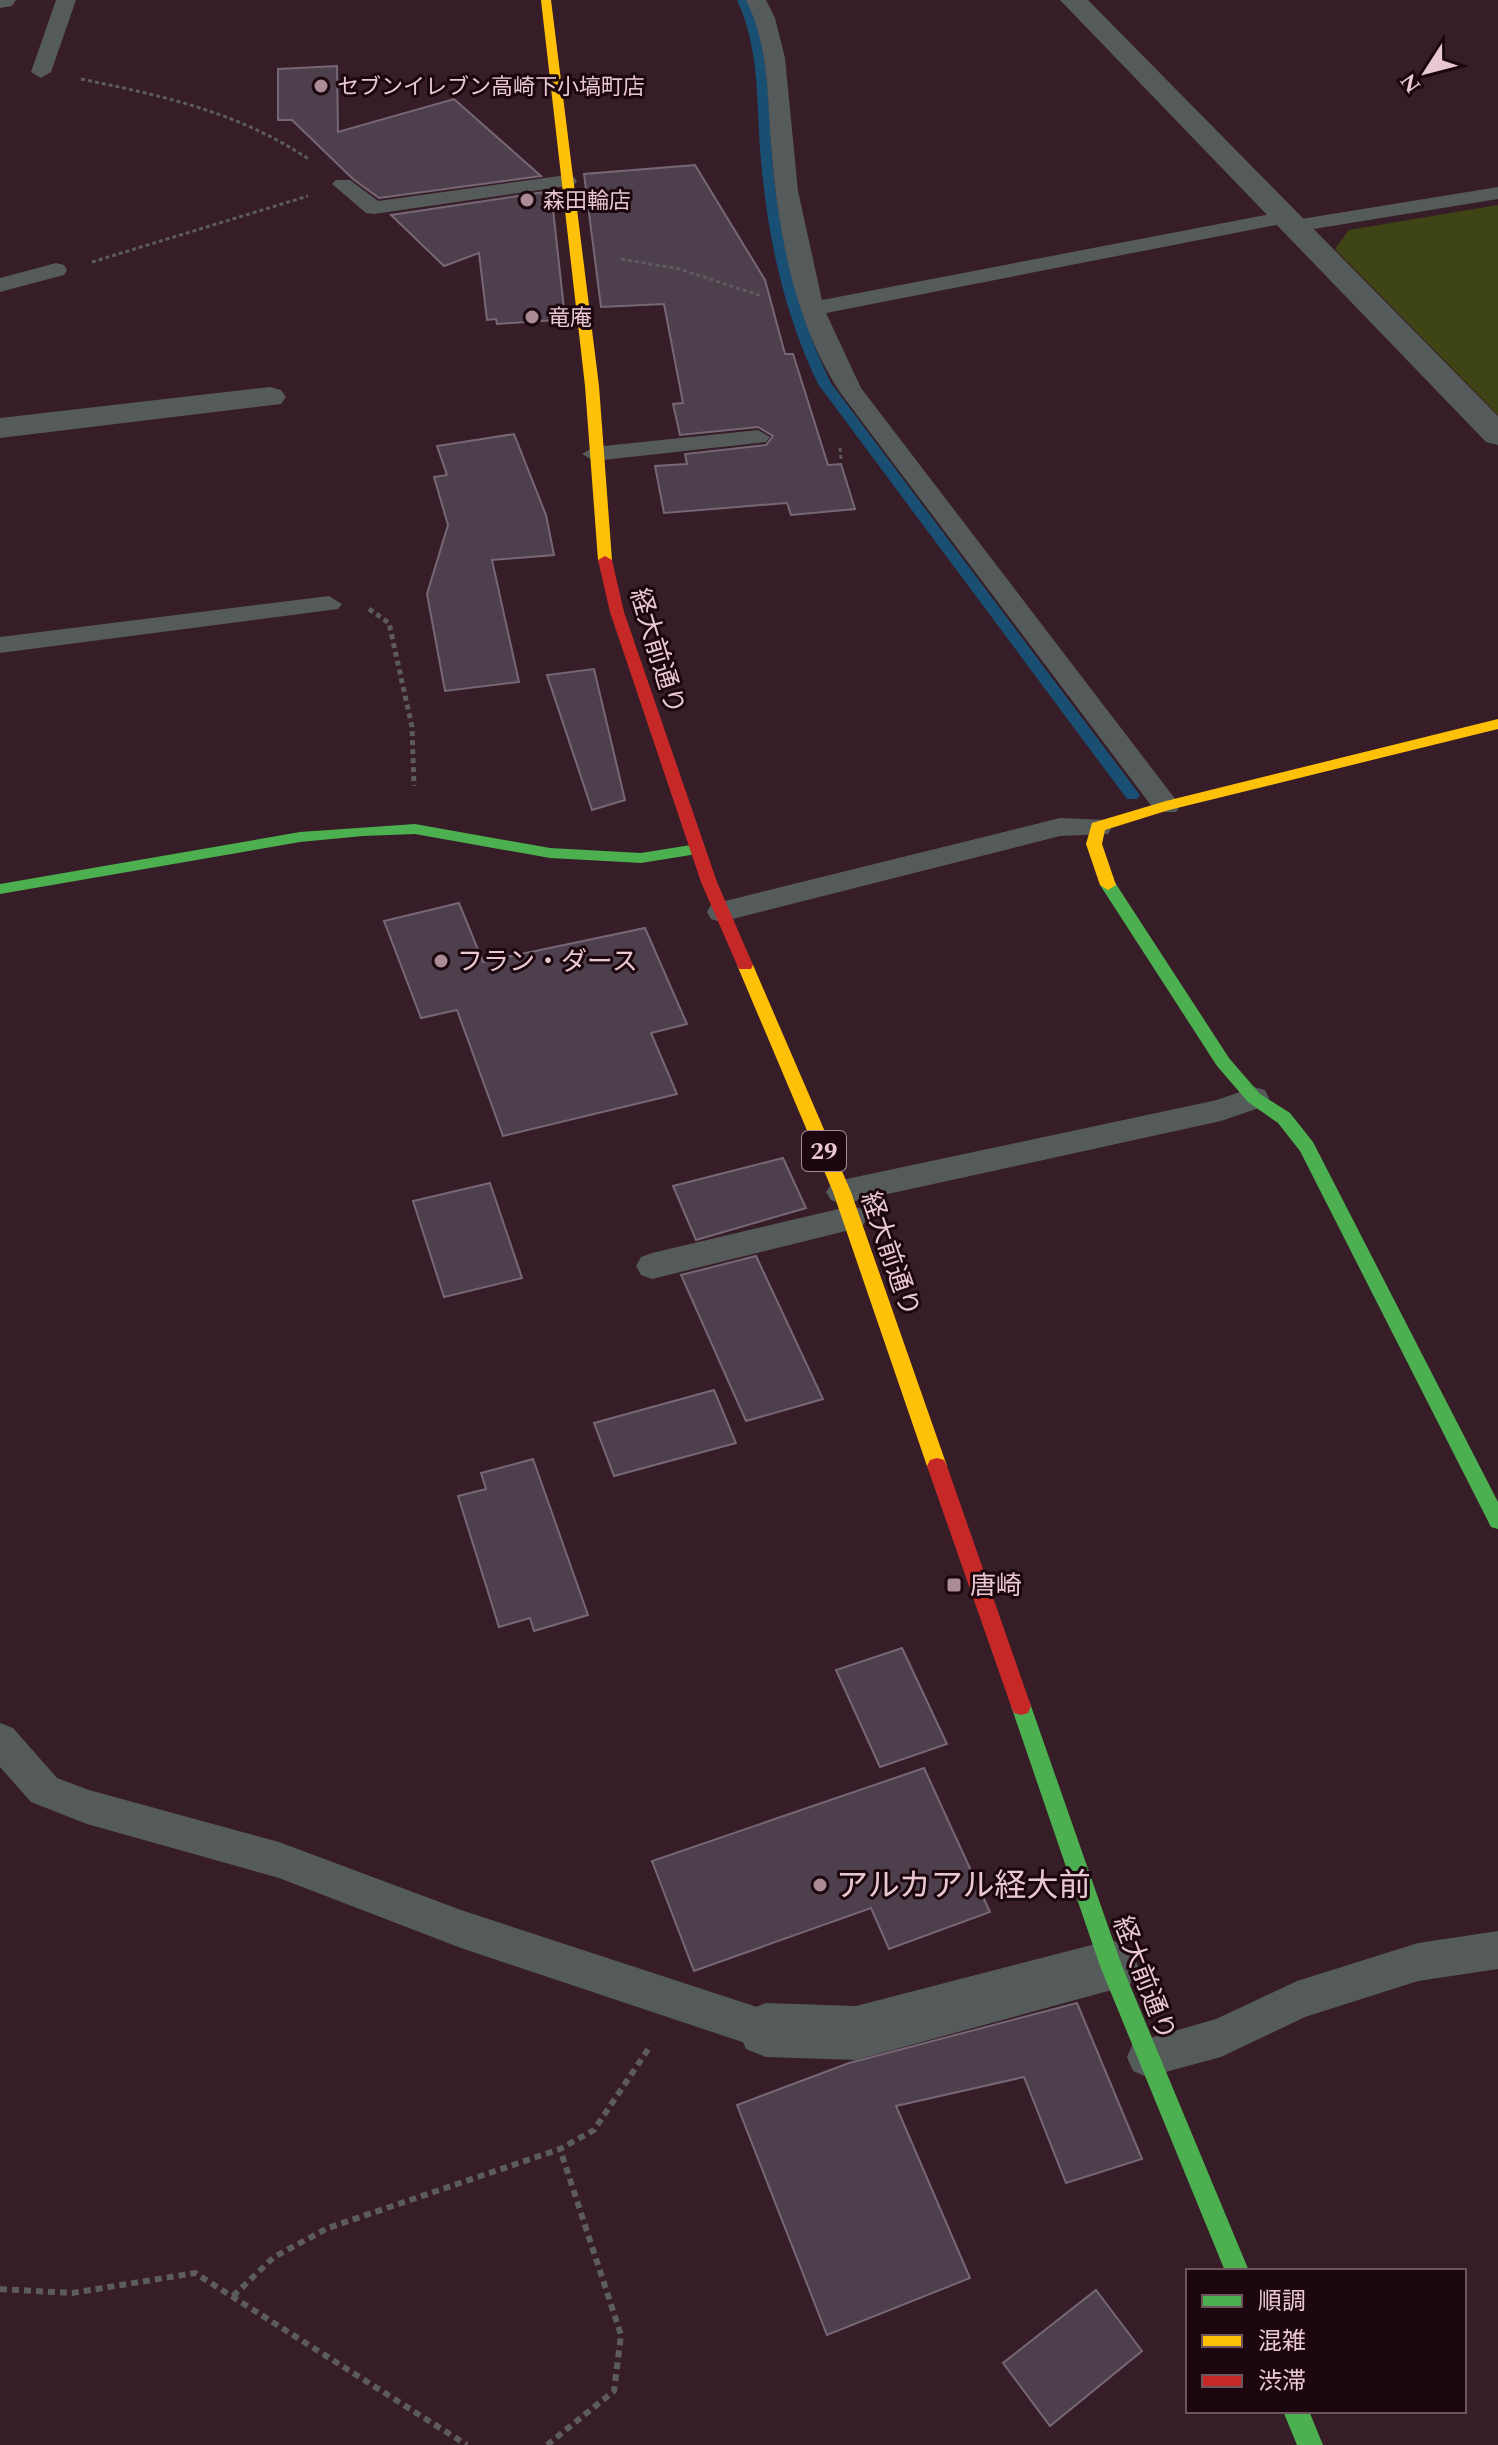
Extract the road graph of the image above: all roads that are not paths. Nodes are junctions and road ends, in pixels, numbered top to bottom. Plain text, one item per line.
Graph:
1 (66, 0) edge
2 (546, 0) edge
3 (756, 0) edge
4 (1073, 0) edge
5 (41, 72) road end
6 (567, 181) junction
7 (343, 184) road end
8 (1498, 193) edge
9 (1290, 222) junction
10 (56, 270) road end
11 (0, 285) edge
12 (813, 307) junction
13 (270, 397) dead end
14 (0, 428) edge
15 (1498, 435) edge
16 (758, 437) dead end
17 (594, 454) junction
18 (329, 604) road end
19 (0, 645) edge
20 (1498, 724) edge
21 (1166, 806) junction
22 (1098, 827) junction
23 (697, 849) junction
24 (0, 889) edge
25 (721, 912) junction
26 (1254, 1098) junction
27 (847, 1205) junction
28 (652, 1266) dead end
29 (1498, 1521) edge
30 (0, 1740) edge
31 (1498, 1950) edge
32 (1111, 1966) junction
33 (766, 2030) joint
34 (1147, 2057) junction
35 (1236, 2269) edge
36 (1297, 2413) edge
37 (1310, 2445) edge

1 - 5 lane
2 - 6 main road, 経大前通り / 29
3 - 12 lane
4 - 9 street
6 - 7 lane
6 - 17 main road, 経大前通り / 29
8 - 9 lane
9 - 12 lane
9 - 15 street
10 - 11 lane
12 - 21 lane
13 - 14 street
16 - 17 lane
17 - 23 main road, 経大前通り / 29
18 - 19 lane
20 - 21 main road
21 - 22 main road
22 - 25 lane
22 - 26 main road
23 - 24 main road
23 - 25 main road, 経大前通り / 29
25 - 27 main road, 経大前通り / 29
26 - 27 lane
26 - 29 main road
27 - 28 lane
27 - 32 main road, 経大前通り / 29
30 - 33 lane
31 - 34 lane
32 - 33 street
32 - 34 main road, 経大前通り / 29
34 - 35 main road, 経大前通り / 29
36 - 37 main road

